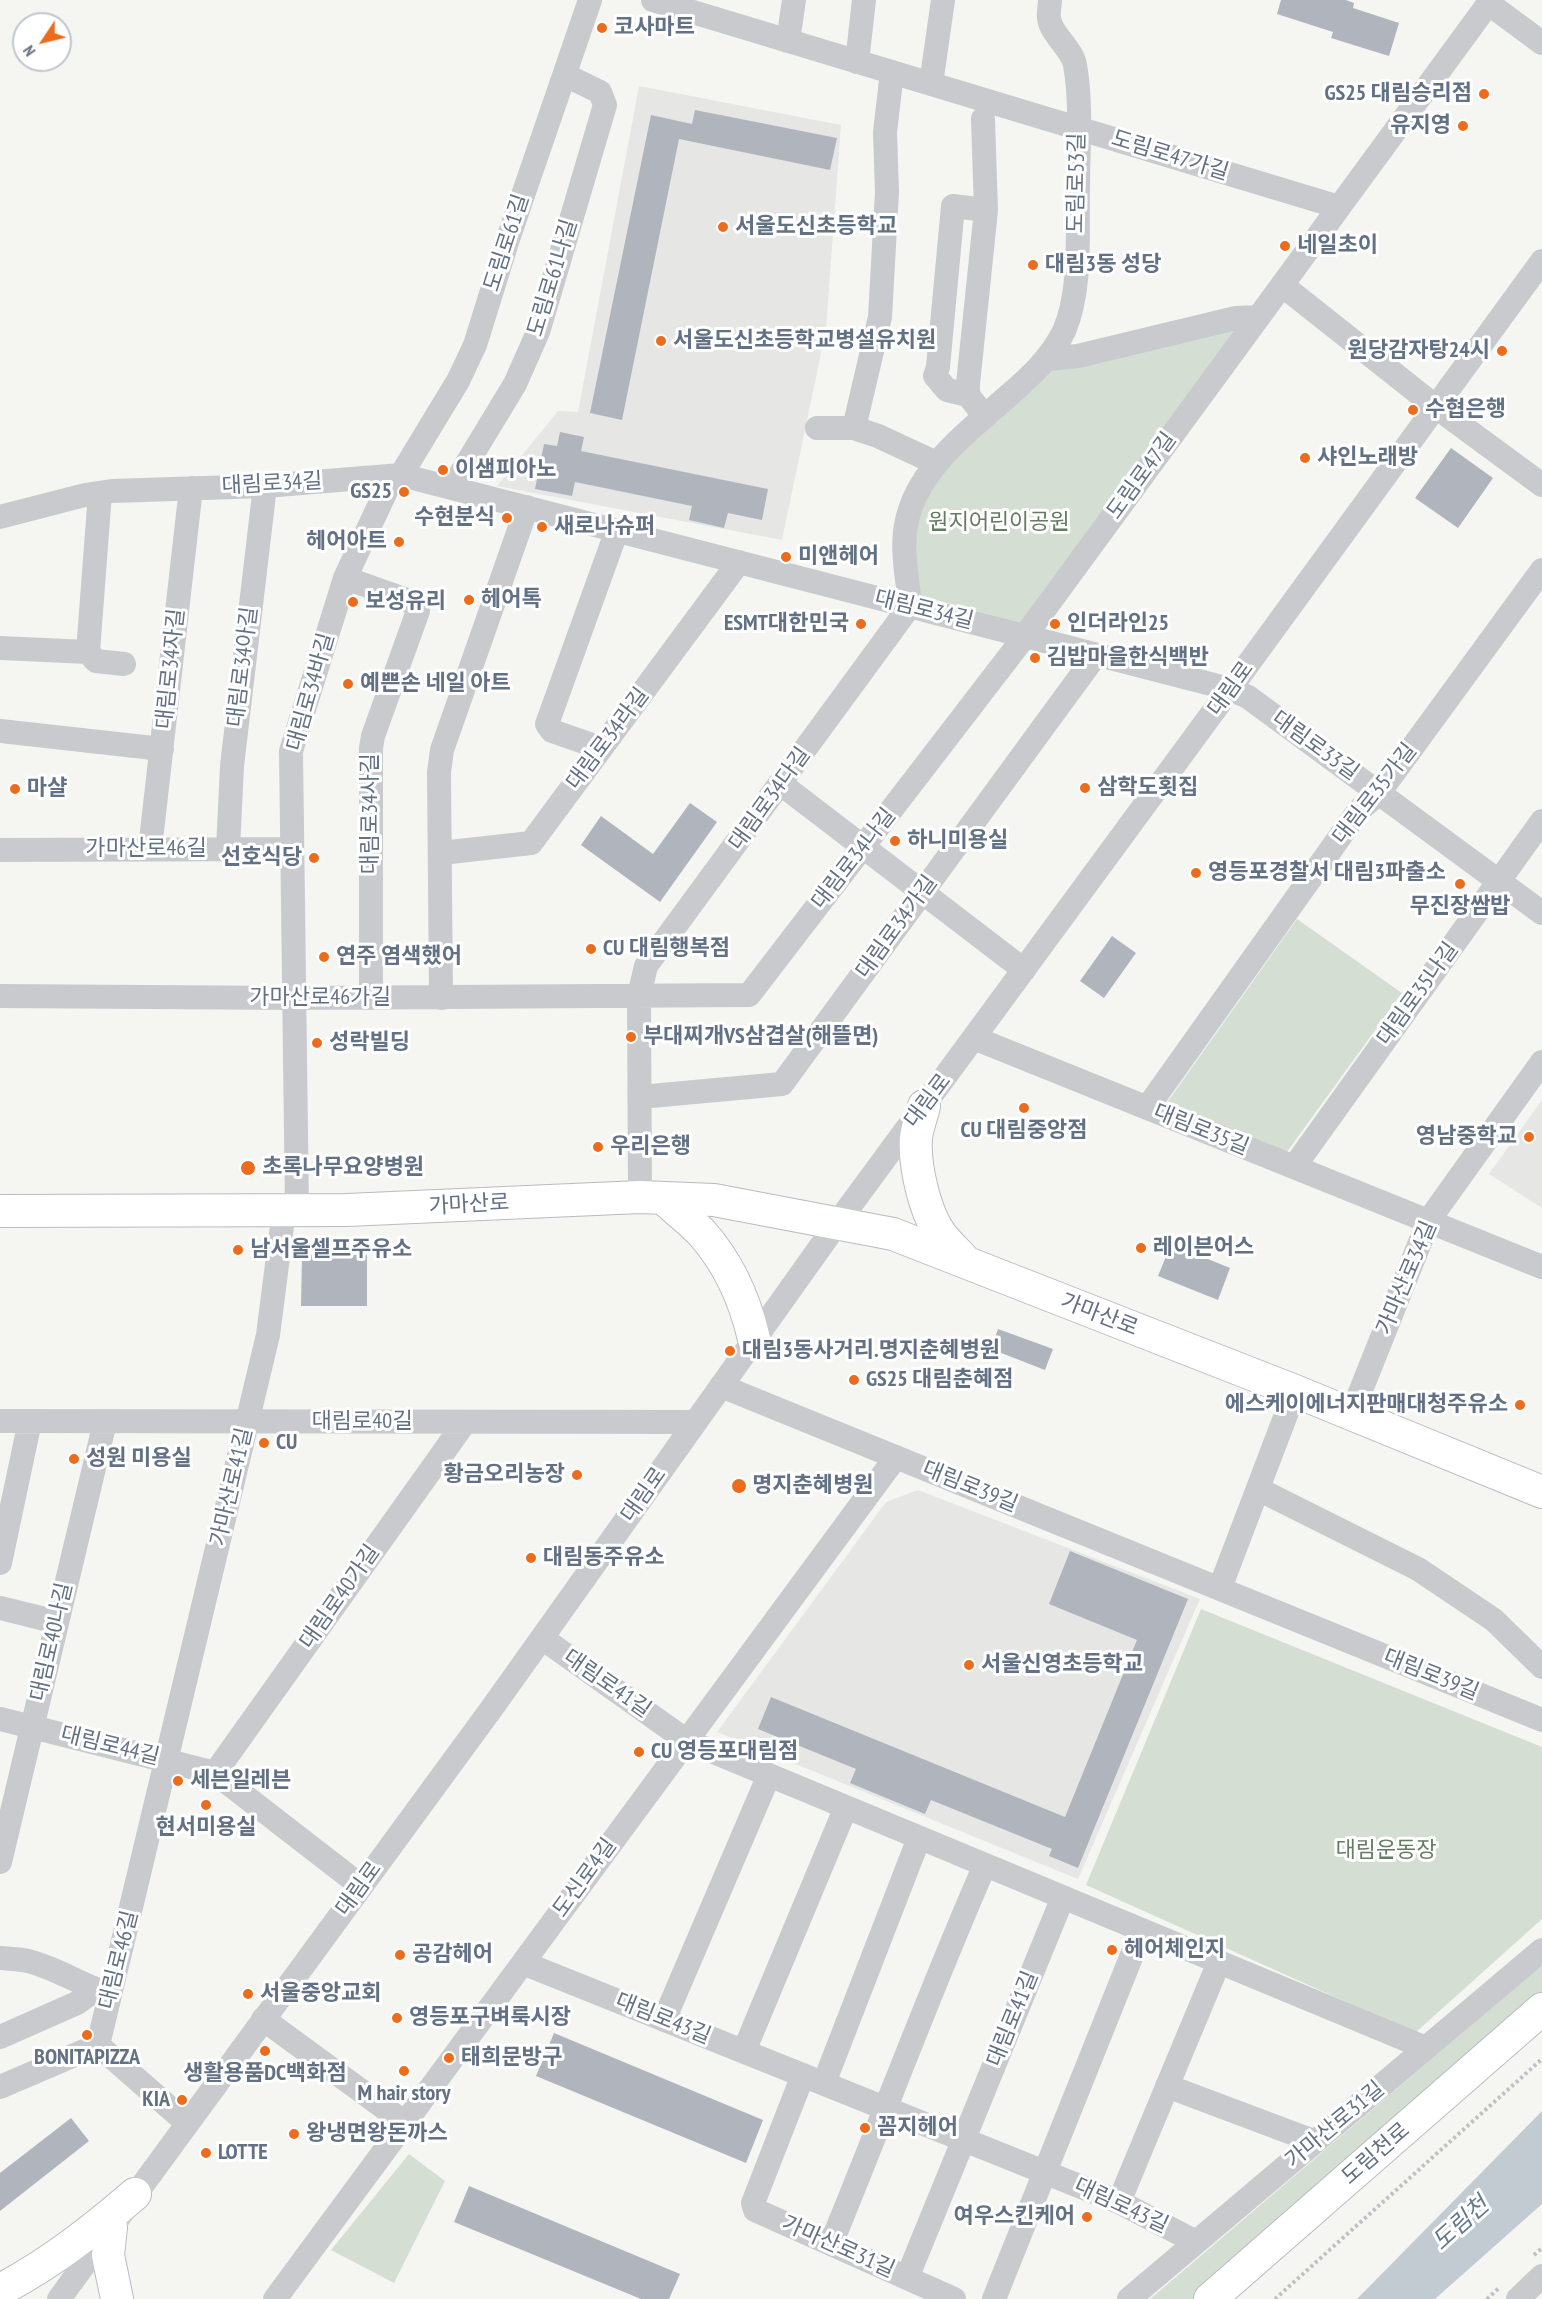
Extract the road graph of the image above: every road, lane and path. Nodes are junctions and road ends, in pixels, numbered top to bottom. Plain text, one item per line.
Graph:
1 (590, 0) edge
2 (653, 0) edge
3 (794, 0) edge
4 (864, 0) edge
5 (943, 0) edge
6 (1050, 0) edge
7 (1490, 2) edge
8 (687, 5) edge
9 (788, 41) junction
10 (1542, 43) edge
11 (857, 62) junction
12 (892, 72) junction
13 (565, 75) junction
14 (931, 84) junction
15 (983, 119) dead end
16 (1079, 128) junction
17 (1340, 207) junction
18 (986, 210) junction
19 (1542, 261) edge
20 (1282, 285) junction
21 (1259, 317) junction
22 (1047, 359) junction
23 (968, 395) junction
24 (1436, 406) junction
25 (985, 417) junction
26 (817, 428) dead end
27 (854, 428) junction
28 (936, 463) junction
29 (401, 475) junction
30 (1542, 485) edge
31 (265, 486) junction
32 (191, 488) junction
33 (452, 488) junction
34 (100, 493) junction
35 (527, 507) junction
36 (1, 522) edge
37 (617, 530) junction
38 (739, 562) junction
39 (1542, 570) edge
40 (345, 578) junction
41 (910, 606) junction
42 (1025, 636) junction
43 (0, 648) edge
44 (88, 652) junction
45 (1096, 655) junction
46 (124, 664) dead end
47 (1230, 689) junction
48 (0, 731) edge
49 (162, 748) junction
50 (601, 748) junction
51 (781, 784) junction
52 (1379, 793) junction
53 (1542, 820) edge
54 (863, 847) junction
55 (150, 849) junction
56 (228, 849) junction
57 (292, 849) junction
58 (0, 850) edge
59 (441, 853) junction
60 (1499, 881) junction
61 (923, 892) junction
62 (1542, 913) edge
63 (1024, 970) junction
64 (0, 996) edge
65 (639, 996) junction
66 (294, 998) junction
67 (370, 998) junction
68 (441, 998) junction
69 (974, 1038) junction
70 (1542, 1062) edge
71 (640, 1097) junction
72 (924, 1106) junction
73 (1147, 1108) junction
74 (1294, 1167) junction
75 (651, 1197) junction
76 (290, 1210) junction
77 (0, 1211) edge
78 (1429, 1220) junction
79 (836, 1225) junction
80 (968, 1263) junction
81 (1542, 1267) edge
82 (754, 1339) junction
83 (721, 1386) junction
84 (1295, 1392) junction
85 (1351, 1414) junction
86 (0, 1421) edge
87 (30, 1421) junction
88 (105, 1422) junction
89 (246, 1422) junction
90 (465, 1422) junction
91 (695, 1422) junction
92 (896, 1457) junction
93 (1258, 1489) junction
94 (1542, 1492) edge
95 (0, 1563) edge
96 (1220, 1588) junction
97 (0, 1608) edge
98 (57, 1622) junction
99 (542, 1638) junction
100 (1542, 1667) edge
101 (0, 1719) edge
102 (1542, 1720) edge
103 (32, 1727) junction
104 (687, 1741) junction
105 (167, 1761) junction
106 (215, 1773) junction
107 (769, 1775) junction
108 (846, 1807) junction
109 (919, 1838) junction
110 (0, 1862) edge
111 (984, 1865) junction
112 (361, 1886) junction
113 (1063, 1897) junction
114 (1142, 1930) junction
115 (1542, 1950) edge
116 (0, 1958) edge
117 (1219, 1962) junction
118 (523, 1963) junction
119 (103, 1992) junction
120 (1542, 2009) edge
121 (263, 2019) junction
122 (664, 2020) junction
123 (0, 2037) edge
124 (98, 2044) junction
125 (1426, 2048) junction
126 (744, 2051) junction
127 (1542, 2059) edge
128 (814, 2079) junction
129 (1167, 2086) junction
130 (0, 2087) edge
131 (887, 2109) junction
132 (187, 2122) junction
133 (405, 2123) junction
134 (1308, 2139) dead end
135 (964, 2140) junction
136 (1045, 2172) junction
137 (135, 2194) junction
138 (1119, 2202) junction
139 (111, 2227) junction
140 (1196, 2242) junction
141 (831, 2244) junction
142 (1542, 2276) edge
143 (907, 2278) junction
144 (0, 2290) edge
145 (59, 2299) edge
146 (117, 2299) edge
147 (275, 2299) edge
148 (954, 2299) edge
149 (994, 2299) edge
150 (1129, 2299) edge
151 (1210, 2299) edge
152 (1275, 2299) edge
153 (1518, 2299) edge

1 - 13 street, 도림로61길
2 - 8 street, 도림로47가길
3 - 9 street
4 - 11 street
5 - 14 street
6 - 16 street, 도림로53길
7 - 10 street
7 - 17 street, 도림로47길
8 - 9 street, 도림로47가길
9 - 11 street, 도림로47가길
11 - 12 street, 도림로47가길
12 - 14 street, 도림로47가길
12 - 27 street
13 - 29 street, 도림로61길
13 - 33 street, 도림로61나길
14 - 16 street, 도림로47가길
15 - 18 street
16 - 17 street, 도림로47가길
16 - 22 street, 도림로53길
17 - 20 street, 도림로47길
18 - 23 street
18 - 23 street
19 - 24 street, 대림로
20 - 21 street, 도림로47길
20 - 24 street
21 - 22 street
21 - 42 street, 도림로47길
22 - 25 street, 도림로53길
23 - 25 street
24 - 30 street
24 - 47 street, 대림로
25 - 28 street, 도림로53길
26 - 27 street
27 - 28 street
28 - 41 street, 도림로53길
29 - 31 street, 대림로34길
29 - 33 street, 대림로34길
29 - 40 street, 대림로34바길
31 - 32 street, 대림로34길
31 - 56 street, 대림로34아길
32 - 34 street, 대림로34길
32 - 49 street, 대림로34자길
33 - 35 street, 대림로34길
34 - 36 street, 대림로34길
34 - 44 street
35 - 37 street, 대림로34길
35 - 59 street
37 - 38 street, 대림로34길
37 - 50 street
38 - 41 street, 대림로34길
38 - 50 street, 대림로34라길
39 - 52 street, 대림로35가길
40 - 57 street, 대림로34바길
40 - 67 street, 대림로34사길
41 - 42 street, 대림로34길
41 - 51 street, 대림로34다길
42 - 45 street, 대림로34길
42 - 54 street, 대림로34나길
43 - 44 street
44 - 46 street
45 - 47 street, 대림로34길
45 - 61 street, 대림로34가길
47 - 52 street, 대림로33길
47 - 63 street, 대림로
48 - 49 street
49 - 55 street, 대림로34자길
50 - 59 street, 대림로34라길
51 - 54 street
51 - 65 street, 대림로34다길
52 - 60 street, 대림로33길
52 - 73 street, 대림로35가길
53 - 60 street, 대림로35나길
54 - 61 street
54 - 65 street, 대림로34나길
55 - 56 street, 가마산로46길
55 - 58 street, 가마산로46길
56 - 57 street, 가마산로46길
57 - 66 street, 대림로34바길
59 - 68 street
60 - 62 street, 대림로33길
60 - 74 street, 대림로35나길
61 - 63 street
61 - 71 street, 대림로34가길
63 - 69 street, 대림로
64 - 66 street, 가마산로46가길
65 - 68 street, 가마산로46가길
65 - 71 street
66 - 67 street, 가마산로46가길
66 - 76 street
67 - 68 street, 가마산로46가길
69 - 72 street, 대림로
69 - 73 street, 대림로35길
70 - 78 street, 가마산로34길
71 - 75 street
72 - 79 street, 대림로
72 - 80 main road
73 - 74 street, 대림로35길
74 - 78 street, 대림로35길
75 - 76 main road, 가마산로
75 - 79 main road, 가마산로
75 - 82 main road
76 - 77 main road, 가마산로
76 - 89 street, 가마산로41길
78 - 81 street, 대림로35길
78 - 85 street, 가마산로34길
79 - 80 main road, 가마산로
79 - 82 street, 대림로
80 - 84 main road, 가마산로
82 - 83 street, 대림로
83 - 91 street, 대림로
83 - 92 street, 대림로39길
84 - 85 main road, 가마산로
84 - 93 street
85 - 94 main road, 가마산로
86 - 87 street, 대림로40길
87 - 88 street, 대림로40길
87 - 95 street
88 - 89 street, 대림로40길
88 - 98 street, 대림로40나길
89 - 90 street, 대림로40길
89 - 105 street, 가마산로41길
90 - 91 street, 대림로40길
90 - 106 street, 대림로40가길
91 - 99 street, 대림로
92 - 96 street, 대림로39길
92 - 104 street, 도신로4길
93 - 96 street
93 - 100 street
96 - 102 street, 대림로39길
97 - 98 street
98 - 103 street, 대림로40나길
99 - 104 street, 대림로41길
99 - 112 street, 대림로
101 - 103 street, 대림로44길
103 - 105 street, 대림로44길
103 - 110 street, 대림로40나길
104 - 107 street, 대림로41길
104 - 118 street, 도신로4길
105 - 106 street, 대림로44길
105 - 119 street, 대림로46길
106 - 112 street, 대림로44길
107 - 108 street, 대림로41길
107 - 122 street
108 - 109 street, 대림로41길
108 - 126 street
109 - 111 street, 대림로41길
109 - 128 street
111 - 113 street, 대림로41길
111 - 131 street
112 - 121 street, 대림로
113 - 114 street, 대림로41길
113 - 135 street, 대림로41길
114 - 117 street, 대림로41길
114 - 136 street
115 - 125 street, 가마산로31길
116 - 119 street
117 - 125 street, 대림로41길
117 - 129 street
118 - 122 street, 대림로43길
118 - 133 street, 도신로4길
119 - 123 street
119 - 124 street, 대림로46길
120 - 151 main road, 도림천로
121 - 132 street, 대림로
121 - 133 street
122 - 126 street, 대림로43길
124 - 130 street
124 - 132 street
125 - 140 street, 가마산로31길
126 - 128 street, 대림로43길
127 - 152 path
128 - 131 street, 대림로43길
128 - 141 street, 가마산로31길
129 - 134 street, 가마산로31길
129 - 138 street
131 - 135 street, 대림로43길
131 - 141 street
132 - 137 street, 대림로
133 - 147 street, 도신로4길
135 - 136 street, 대림로43길
135 - 143 street
136 - 138 street, 대림로43길
136 - 149 street, 대림로43길
137 - 139 street, 대림로
137 - 144 main road
138 - 140 street, 대림로43길
139 - 145 street, 대림로
139 - 146 main road
140 - 150 street, 가마산로31길
141 - 143 street, 가마산로31길
142 - 153 street
143 - 148 street, 가마산로31길

